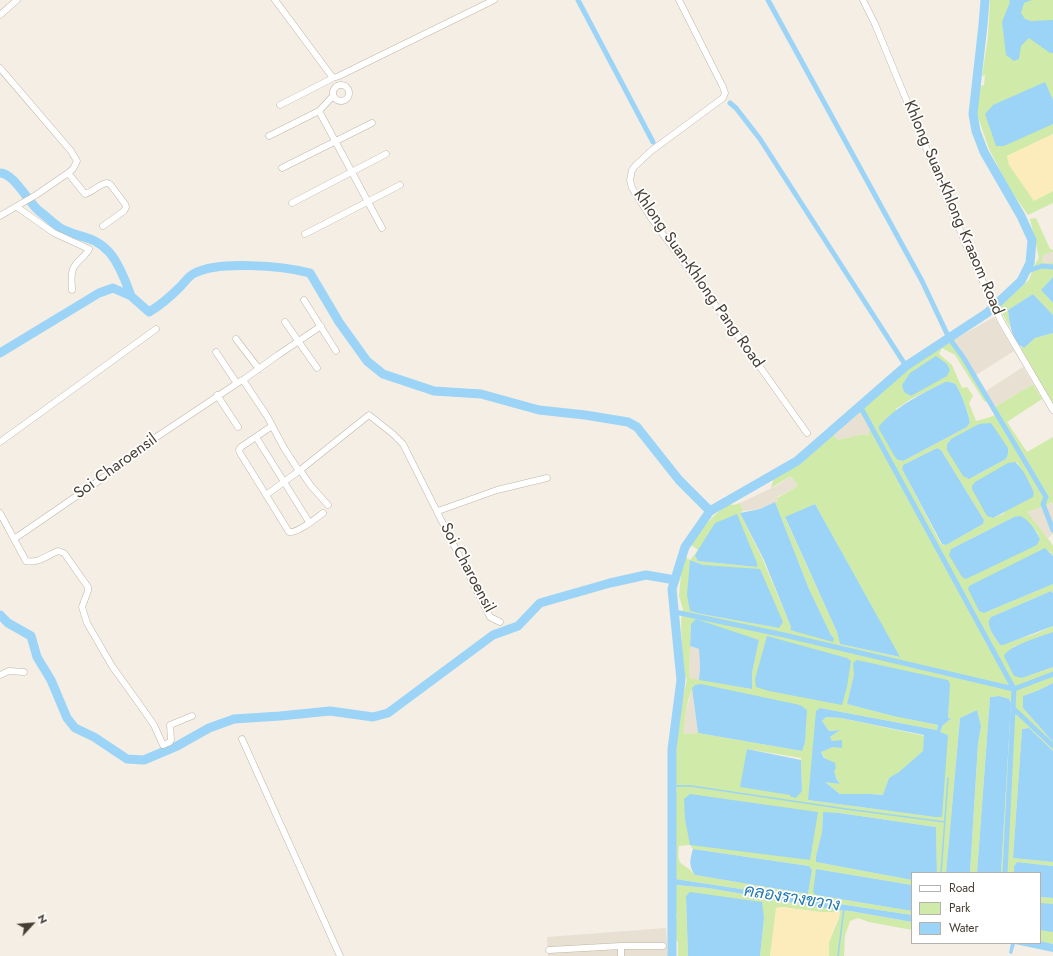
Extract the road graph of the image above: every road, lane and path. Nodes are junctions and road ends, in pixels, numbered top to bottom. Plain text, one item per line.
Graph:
1 (17, 0) edge
2 (275, 0) edge
3 (494, 0) edge
4 (679, 0) edge
5 (863, 0) edge
6 (0, 15) edge
7 (0, 68) edge
8 (335, 78) junction
9 (337, 85) junction
10 (333, 96) junction
11 (280, 105) dead end
12 (319, 112) junction
13 (372, 123) dead end
14 (269, 136) dead end
15 (334, 142) junction
16 (386, 154) dead end
17 (282, 168) dead end
18 (351, 172) junction
19 (68, 173) junction
20 (400, 185) dead end
21 (367, 201) junction
22 (292, 203) dead end
23 (17, 206) junction
24 (0, 216) edge
25 (103, 226) dead end
26 (382, 228) dead end
27 (305, 234) dead end
28 (72, 290) dead end
29 (304, 300) dead end
30 (285, 322) dead end
31 (321, 326) junction
32 (156, 329) dead end
33 (236, 339) dead end
34 (299, 341) junction
35 (336, 351) dead end
36 (216, 352) dead end
37 (317, 368) dead end
38 (259, 369) junction
39 (243, 380) junction
40 (236, 382) junction
41 (217, 395) junction
42 (1053, 410) edge
43 (272, 426) junction
44 (238, 427) dead end
45 (807, 433) dead end
46 (256, 437) junction
47 (0, 442) edge
48 (300, 471) junction
49 (546, 478) dead end
50 (285, 482) junction
51 (266, 495) junction
52 (328, 505) dead end
53 (438, 511) junction
54 (0, 513) edge
55 (323, 513) dead end
56 (310, 522) junction
57 (14, 539) junction
58 (500, 622) dead end
59 (24, 672) dead end
60 (0, 675) edge
61 (192, 716) dead end
62 (242, 739) dead end
63 (621, 946) junction
64 (662, 946) dead end
65 (549, 950) dead end
66 (340, 956) edge
67 (621, 956) edge

1 - 6 street
2 - 8 street
3 - 8 street
4 - 45 street, Khlong Suan-Khlong Pang Road
5 - 42 street, Khlong Suan-Khlong Kraaom Road
7 - 19 street
8 - 9 street
8 - 11 street
9 - 10 street
9 - 10 street
10 - 12 street
12 - 14 street
12 - 15 street
13 - 15 street
15 - 17 street
15 - 18 street
16 - 18 street
18 - 21 street
18 - 22 street
19 - 23 street
19 - 25 street
20 - 21 street
21 - 26 street
21 - 27 street
23 - 24 street
23 - 28 street
29 - 31 street
30 - 34 street
31 - 34 street, Soi Charoensil
31 - 35 street
32 - 47 street
33 - 38 street
34 - 37 street
34 - 38 street, Soi Charoensil
36 - 40 street
38 - 39 street, Soi Charoensil
39 - 40 street, Soi Charoensil
39 - 43 street
40 - 41 street, Soi Charoensil
41 - 44 street
41 - 57 street, Soi Charoensil
43 - 46 street
43 - 48 street
46 - 50 street
46 - 51 street
48 - 50 street
48 - 52 street
48 - 53 street, Soi Charoensil
49 - 53 street, Soi Charoensil
50 - 51 street
50 - 56 street
51 - 56 street
53 - 58 street, Soi Charoensil
54 - 57 street
55 - 56 street
57 - 61 street
59 - 60 street
62 - 66 street
63 - 64 street
63 - 65 street
63 - 67 street

